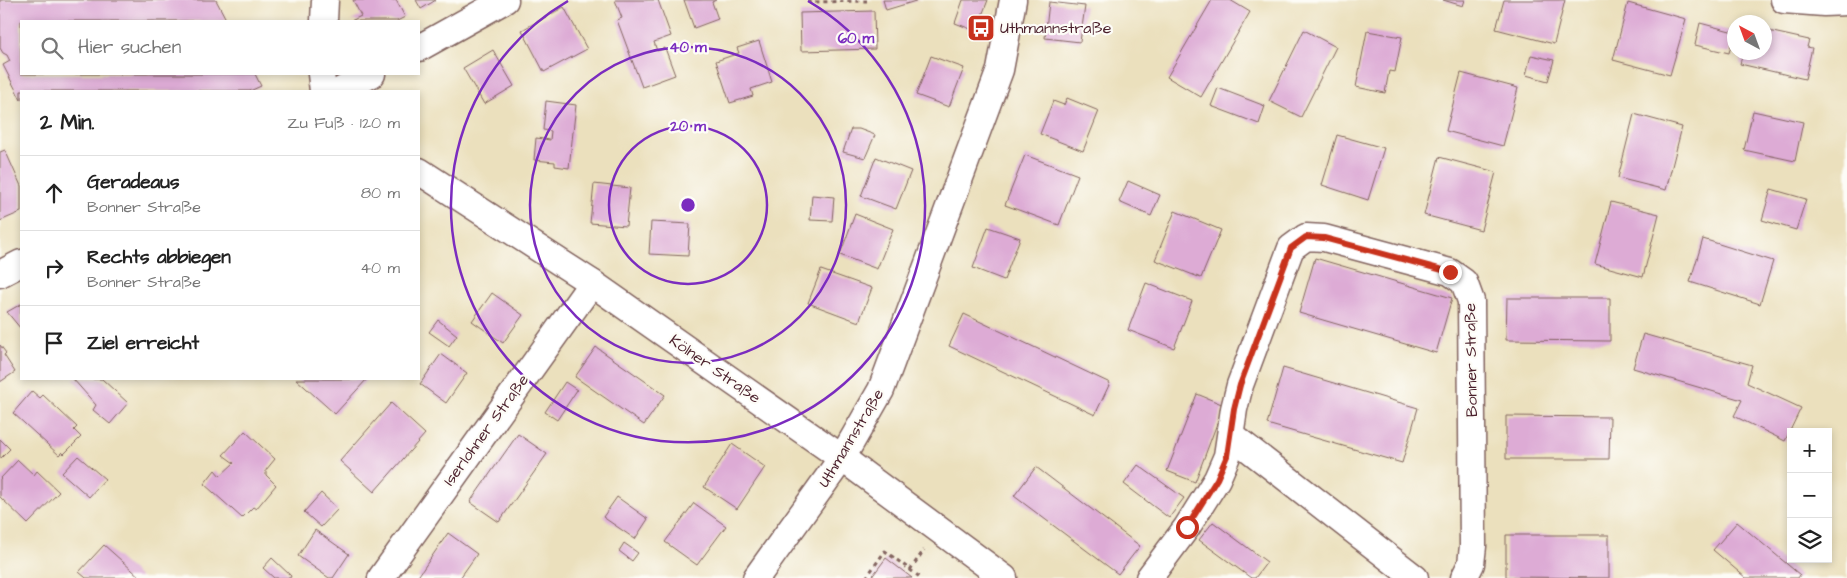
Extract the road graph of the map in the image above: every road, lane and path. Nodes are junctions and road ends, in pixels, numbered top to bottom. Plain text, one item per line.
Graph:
1 (325, 0) edge
2 (505, 0) edge
3 (808, 0) edge
4 (1013, 0) edge
5 (1784, 0) edge
6 (867, 1) edge
7 (1847, 2) edge
8 (324, 20) edge
9 (420, 47) edge
10 (321, 75) edge
11 (370, 75) edge
12 (323, 90) edge
13 (342, 90) edge
14 (420, 173) edge
15 (20, 264) edge
16 (0, 274) edge
17 (592, 283) junction
18 (1231, 435) junction
19 (842, 458) junction
20 (381, 578) edge
21 (756, 578) edge
22 (866, 578) edge
23 (921, 578) edge
24 (1004, 578) edge
25 (1149, 578) edge
26 (1415, 578) edge
27 (1464, 578) edge

1 - 8 street
2 - 9 street
3 - 6 path
4 - 19 street, Uthmannstraße
5 - 7 street
10 - 12 street
11 - 13 street
14 - 17 street, Kölner Straße
15 - 16 street
17 - 19 street, Kölner Straße
17 - 20 street, Iserlohner Straße
18 - 25 street, Bonner Straße
18 - 26 street
18 - 27 street, Bonner Straße
19 - 21 street, Uthmannstraße
19 - 24 street, Kölner Straße
22 - 23 path

